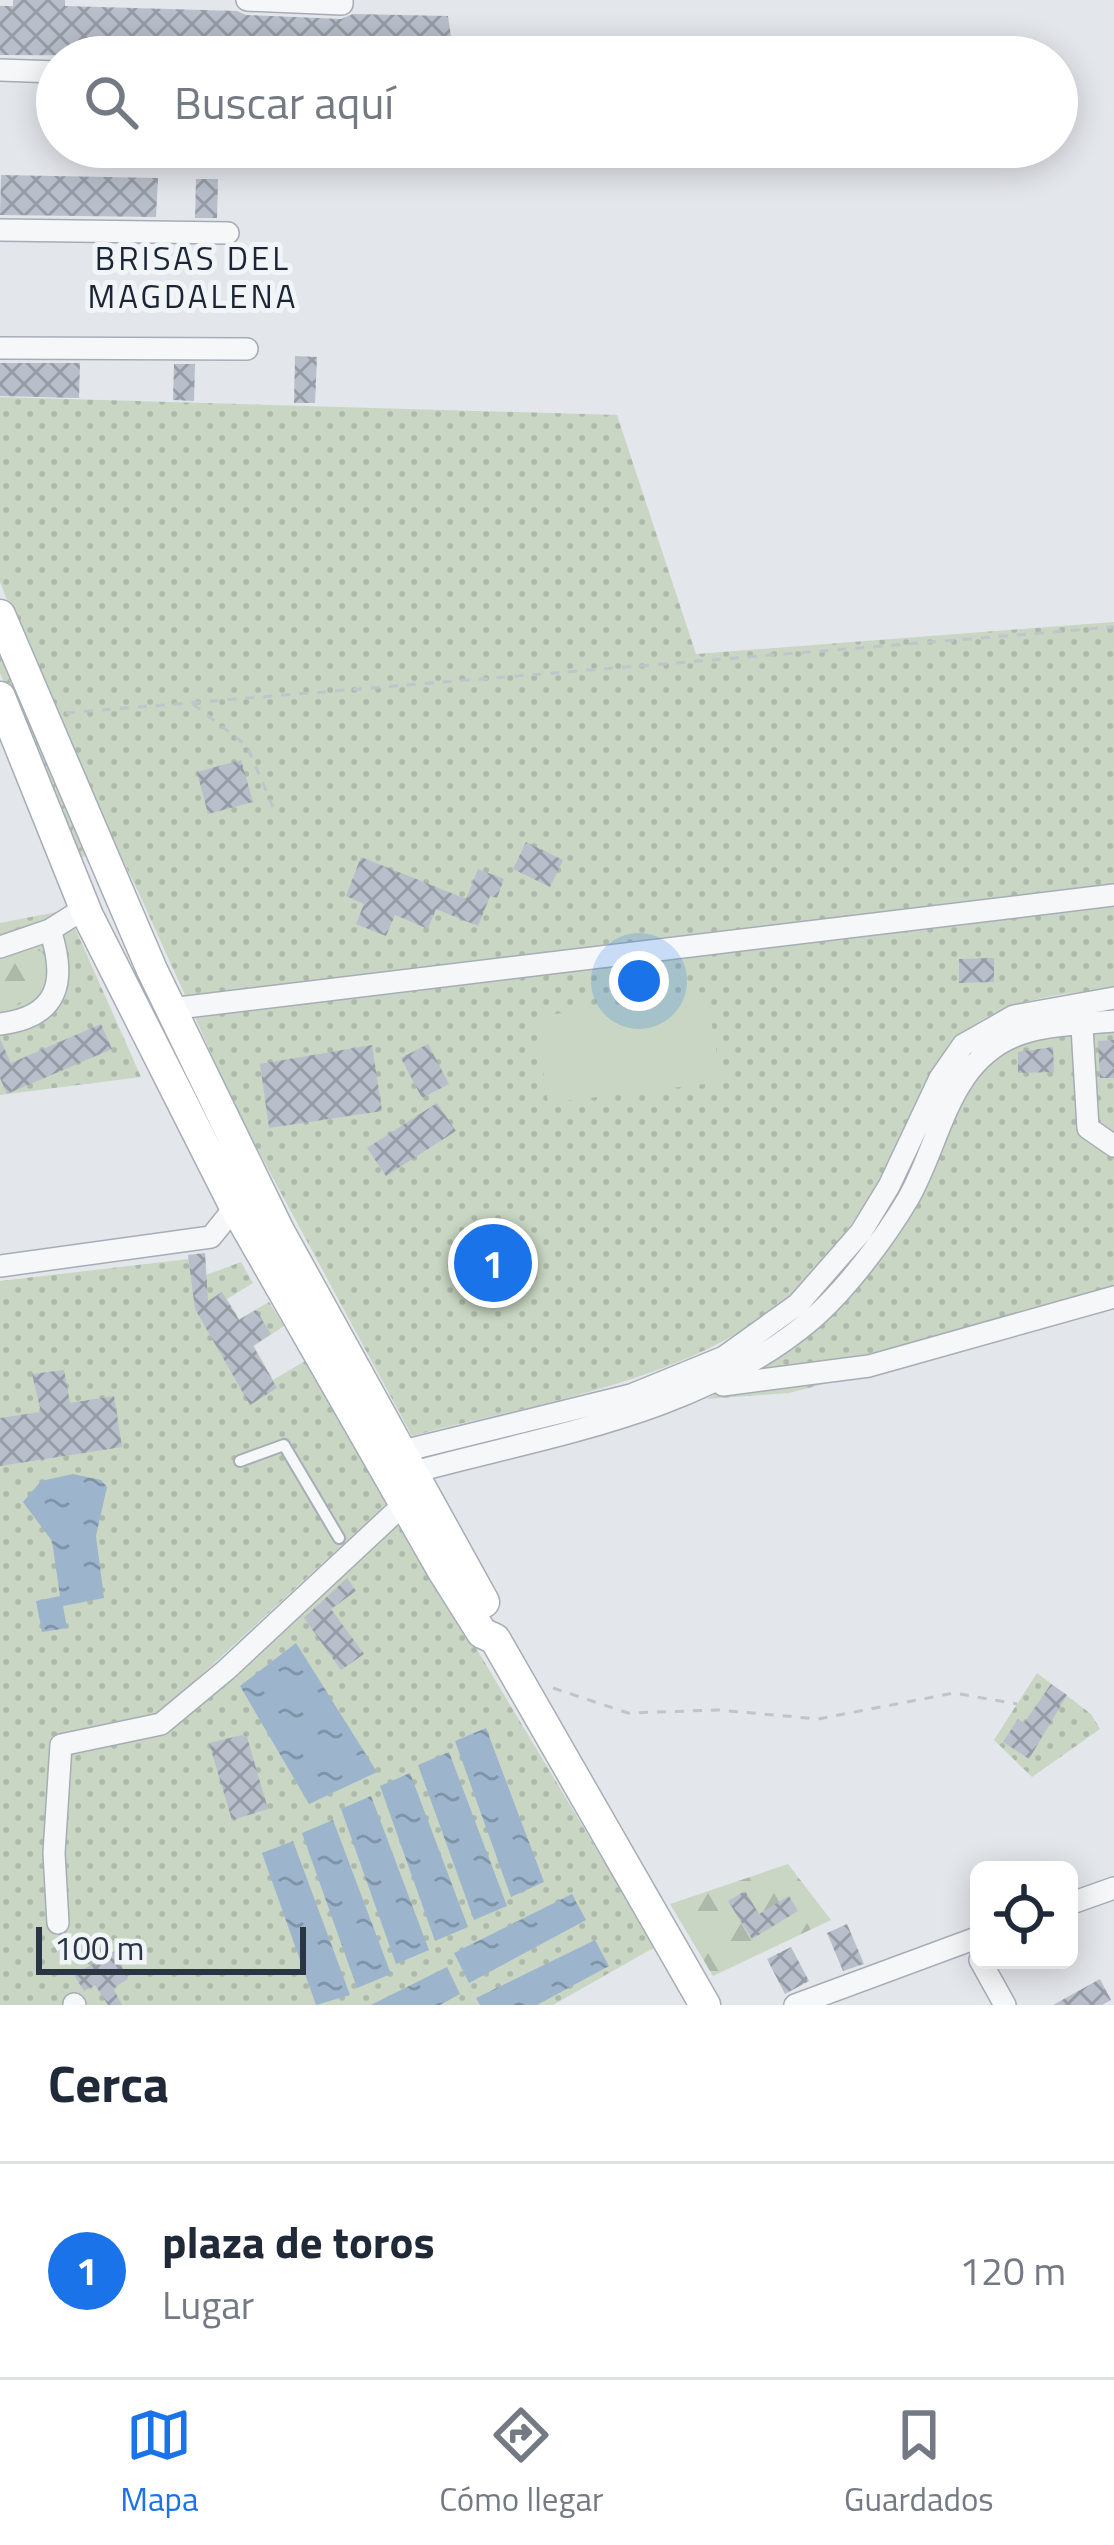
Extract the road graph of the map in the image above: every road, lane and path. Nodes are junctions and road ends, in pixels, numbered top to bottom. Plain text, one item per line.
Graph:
1 (247, 0) edge
2 (342, 0) edge
3 (0, 70) edge
4 (36, 71) edge
5 (0, 230) edge
6 (228, 232) dead end
7 (0, 348) edge
8 (248, 349) dead end
9 (0, 614) edge
10 (1114, 627) edge
11 (0, 697) edge
12 (191, 703) junction
13 (40, 715) junction
14 (274, 806) dead end
15 (1114, 895) edge
16 (85, 908) junction
17 (50, 930) junction
18 (0, 947) edge
19 (1114, 998) edge
20 (170, 1009) junction
21 (1082, 1014) junction
22 (1114, 1021) edge
23 (0, 1024) edge
24 (1114, 1146) edge
25 (235, 1207) junction
26 (0, 1265) edge
27 (1114, 1297) edge
28 (704, 1386) junction
29 (240, 1460) dead end
30 (408, 1461) junction
31 (404, 1504) junction
32 (339, 1538) dead end
33 (495, 1640) junction
34 (522, 1689) junction
35 (1017, 1704) dead end
36 (1114, 1888) edge
37 (1078, 1901) edge
38 (58, 1923) dead end
39 (970, 1951) edge
40 (987, 1969) edge
41 (842, 1997) edge
42 (712, 2004) edge
43 (794, 2005) edge
44 (1005, 2005) edge

1 - 2 street
3 - 4 street
5 - 6 street
7 - 8 street
9 - 13 main road
10 - 12 path
11 - 16 main road
12 - 13 path
12 - 14 path
13 - 20 main road
15 - 20 street
16 - 17 street
16 - 25 main road
17 - 18 street
17 - 23 street
19 - 21 street
20 - 30 main road
21 - 22 street
21 - 24 street
21 - 28 street
21 - 30 street
25 - 26 street
25 - 31 main road
27 - 28 street
28 - 30 street
29 - 32 lane
30 - 33 main road
31 - 33 main road
31 - 38 street
33 - 34 main road
34 - 35 path
34 - 42 main road
36 - 37 street
39 - 41 street
40 - 44 street
41 - 43 street

